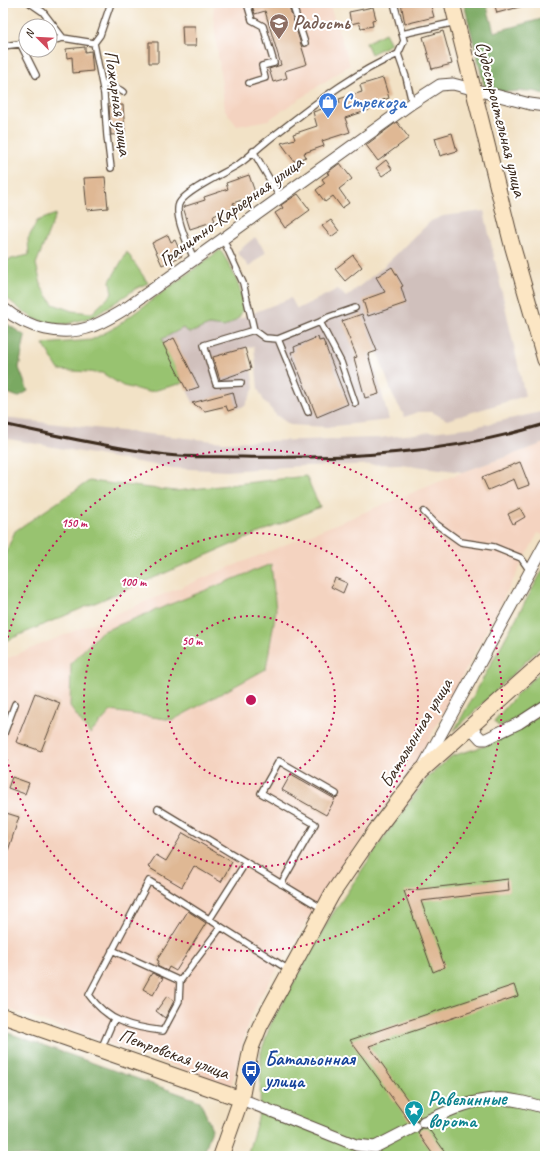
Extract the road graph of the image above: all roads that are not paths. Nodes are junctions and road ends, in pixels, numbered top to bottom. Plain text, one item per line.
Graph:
1 (30, 3) edge
2 (111, 3) edge
3 (247, 3) edge
4 (292, 3) edge
5 (394, 3) edge
6 (452, 3) edge
7 (456, 22) junction
8 (402, 34) junction
9 (63, 38) junction
10 (58, 39) edge
11 (18, 43) edge
12 (94, 43) junction
13 (305, 43) dead end
14 (3, 46) edge
15 (398, 54) junction
16 (28, 58) edge
17 (36, 75) dead end
18 (103, 83) junction
19 (249, 83) dead end
20 (472, 88) junction
21 (123, 92) dead end
22 (412, 102) junction
23 (545, 106) edge
24 (254, 151) junction
25 (111, 168) dead end
26 (280, 198) junction
27 (222, 239) junction
28 (194, 259) junction
29 (3, 308) edge
30 (355, 308) dead end
31 (320, 322) junction
32 (254, 330) junction
33 (278, 339) junction
34 (545, 360) edge
35 (241, 383) dead end
36 (355, 403) dead end
37 (308, 412) dead end
38 (424, 512) dead end
39 (545, 544) edge
40 (530, 571) junction
41 (545, 660) edge
42 (15, 704) dead end
43 (545, 706) edge
44 (471, 728) junction
45 (3, 736) edge
46 (421, 771) junction
47 (336, 794) dead end
48 (158, 810) dead end
49 (246, 862) junction
50 (281, 884) junction
51 (323, 909) junction
52 (209, 920) junction
53 (220, 928) junction
54 (112, 950) junction
55 (290, 970) junction
56 (180, 981) junction
57 (3, 1016) edge
58 (114, 1019) junction
59 (101, 1049) junction
60 (241, 1099) junction
61 (545, 1108) edge
62 (221, 1156) edge

1 - 9 lane
2 - 12 lane
3 - 19 lane
4 - 13 lane
5 - 8 lane
6 - 7 street, Судостроительная улица
7 - 8 lane
7 - 20 street, Судостроительная улица
8 - 15 lane
9 - 10 lane
9 - 12 lane
11 - 14 lane
12 - 18 lane, Пожарная улица
15 - 22 lane
15 - 24 lane
16 - 17 lane
18 - 21 lane
18 - 25 lane, Пожарная улица
20 - 22 street, Гранитно-Карьерная улица
20 - 23 street, Гранитно-Карьерная улица
20 - 34 street, Судостроительная улица
22 - 26 street, Гранитно-Карьерная улица
24 - 26 lane
24 - 28 lane
26 - 27 street, Гранитно-Карьерная улица
27 - 28 street, Гранитно-Карьерная улица
27 - 32 lane
28 - 29 street, Гранитно-Карьерная улица
30 - 31 lane
31 - 33 lane
31 - 36 lane
32 - 33 lane
32 - 35 lane
33 - 37 lane
38 - 40 lane
39 - 40 street, Батальонная улица
40 - 46 street, Батальонная улица
41 - 44 street
42 - 45 lane
43 - 44 street
44 - 46 street
46 - 51 street, Батальонная улица
47 - 50 lane
48 - 49 lane
49 - 50 lane
49 - 52 lane
50 - 51 lane
51 - 55 street, Батальонная улица
52 - 53 lane
52 - 54 lane
53 - 55 lane
53 - 56 lane
54 - 56 lane
54 - 58 lane
55 - 60 street, Батальонная улица
56 - 58 lane
57 - 59 street, Петровская улица
58 - 59 lane
59 - 60 street, Петровская улица
60 - 61 street, Петровская улица
60 - 62 street, Батальонная улица

